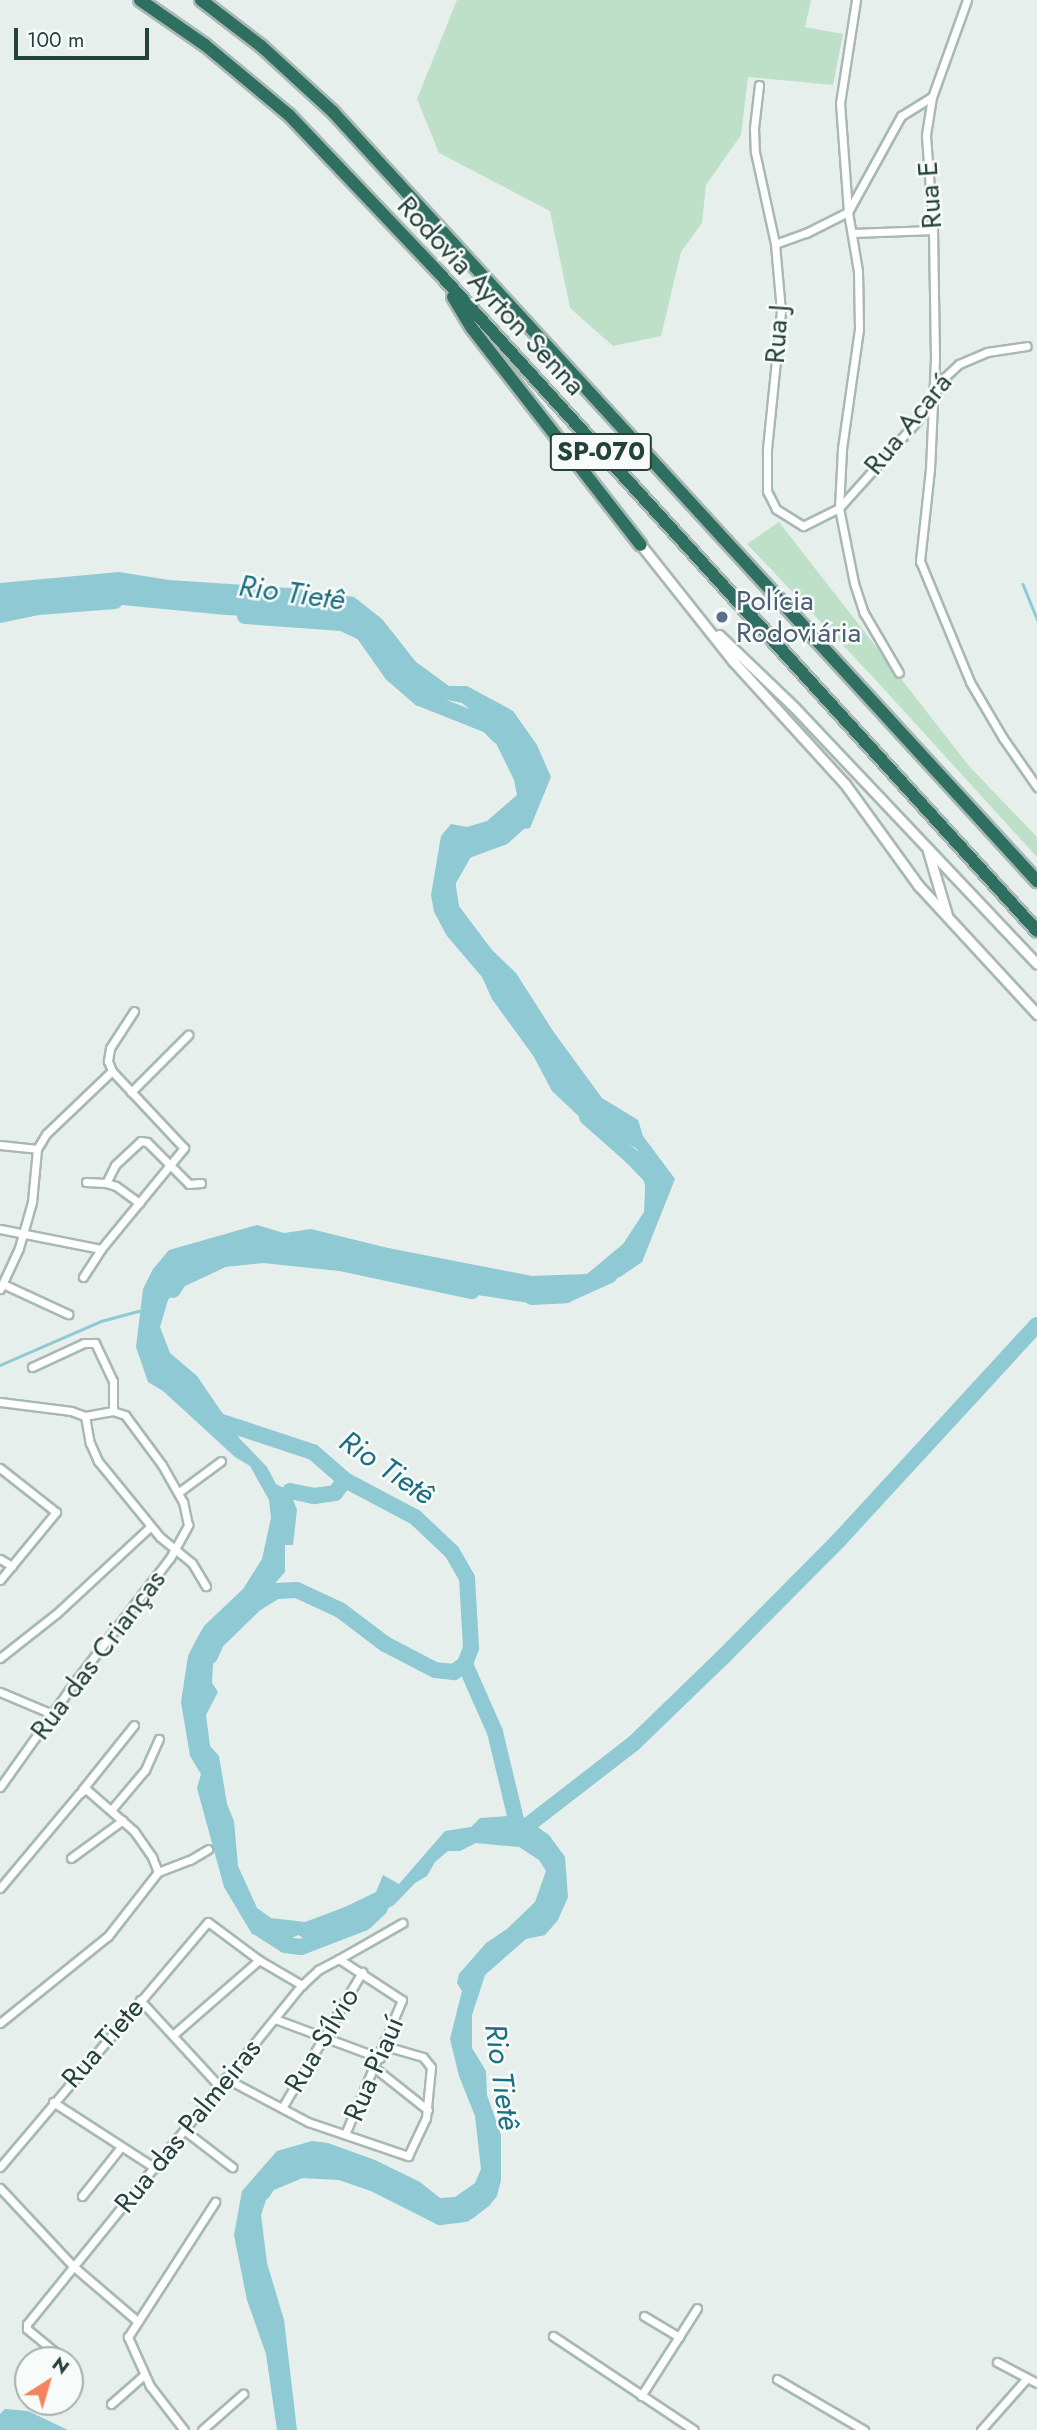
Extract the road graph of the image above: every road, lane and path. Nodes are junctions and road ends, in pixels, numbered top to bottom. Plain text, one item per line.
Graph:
1 (140, 0) edge
2 (201, 0) edge
3 (856, 0) edge
4 (967, 0) edge
5 (759, 85) dead end
6 (932, 97) junction
7 (848, 212) junction
8 (933, 230) junction
9 (852, 233) junction
10 (775, 244) junction
11 (439, 273) junction
12 (1027, 346) dead end
13 (934, 396) junction
14 (839, 508) junction
15 (641, 545) joint
16 (693, 609) junction
17 (899, 673) dead end
18 (1037, 788) edge
19 (927, 850) junction
20 (1037, 881) edge
21 (949, 919) junction
22 (1037, 930) edge
23 (1037, 964) edge
24 (134, 1011) dead end
25 (1037, 1014) edge
26 (188, 1035) dead end
27 (112, 1071) junction
28 (131, 1092) junction
29 (0, 1145) edge
30 (37, 1149) junction
31 (171, 1164) junction
32 (86, 1182) dead end
33 (106, 1183) junction
34 (201, 1183) dead end
35 (139, 1203) junction
36 (0, 1229) edge
37 (24, 1232) junction
38 (101, 1250) junction
39 (83, 1277) dead end
40 (1, 1286) edge
41 (68, 1314) dead end
42 (32, 1367) dead end
43 (0, 1402) edge
44 (113, 1411) junction
45 (85, 1416) junction
46 (221, 1461) dead end
47 (0, 1468) edge
48 (179, 1492) junction
49 (150, 1527) junction
50 (173, 1553) junction
51 (0, 1559) edge
52 (12, 1566) junction
53 (0, 1580) edge
54 (206, 1586) dead end
55 (0, 1658) edge
56 (0, 1692) edge
57 (52, 1714) junction
58 (134, 1725) dead end
59 (159, 1739) dead end
60 (0, 1787) edge
61 (84, 1790) junction
62 (112, 1809) junction
63 (123, 1820) junction
64 (208, 1849) dead end
65 (71, 1858) dead end
66 (158, 1872) junction
67 (0, 1888) edge
68 (402, 1923) dead end
69 (339, 1959) junction
70 (259, 1960) junction
71 (362, 1972) junction
72 (302, 1985) junction
73 (140, 2000) junction
74 (275, 2019) junction
75 (0, 2023) edge
76 (173, 2035) junction
77 (323, 2038) junction
78 (385, 2046) junction
79 (380, 2058) junction
80 (376, 2068) junction
81 (225, 2078) junction
82 (219, 2086) junction
83 (53, 2102) junction
84 (282, 2108) junction
85 (427, 2114) junction
86 (184, 2130) junction
87 (345, 2134) junction
88 (121, 2147) junction
89 (0, 2167) edge
90 (232, 2167) dead end
91 (155, 2168) junction
92 (0, 2188) edge
93 (82, 2196) dead end
94 (215, 2202) dead end
95 (73, 2266) junction
96 (697, 2308) dead end
97 (644, 2316) dead end
98 (136, 2320) junction
99 (553, 2336) dead end
100 (679, 2337) junction
101 (49, 2346) edge
102 (997, 2362) dead end
103 (144, 2375) junction
104 (1027, 2378) junction
105 (777, 2379) dead end
106 (1037, 2383) edge
107 (243, 2395) dead end
108 (641, 2396) junction
109 (111, 2404) dead end
110 (184, 2430) edge
111 (202, 2430) edge
112 (694, 2430) edge
113 (864, 2430) edge
114 (981, 2430) edge

1 - 11 highway, Rodovia Ayrton Senna / SP-070
2 - 20 highway, Rodovia Ayrton Senna / SP-070
3 - 7 street
4 - 6 street, Rua E
5 - 10 street, Rua J
6 - 7 street
6 - 8 street, Rua E
7 - 9 street
7 - 10 street
8 - 9 street
8 - 13 street, Rua E
9 - 14 street
10 - 14 street, Rua J
11 - 15 highway
11 - 22 highway, Rodovia Ayrton Senna / SP-070
12 - 13 street, Rua Acará
13 - 14 street, Rua Acará
13 - 18 street, Rua E
14 - 17 street
15 - 16 street
16 - 19 street
16 - 21 street
19 - 21 street
19 - 23 street
21 - 25 street
24 - 27 street
26 - 28 street
27 - 28 street
27 - 30 street
28 - 31 street
29 - 30 street
30 - 37 street
31 - 33 street
31 - 34 street
31 - 35 street
32 - 33 street
33 - 35 street
35 - 38 street
36 - 37 street
37 - 38 street
37 - 40 street
38 - 39 street
40 - 41 street
42 - 44 street
43 - 45 street
44 - 45 street
44 - 48 street
45 - 49 street
46 - 48 street
47 - 52 street
48 - 50 street, Rua das Crianças
49 - 50 street
49 - 55 street
50 - 54 street
50 - 57 street, Rua das Crianças
51 - 52 street
52 - 53 street
56 - 57 street
57 - 60 street, Rua das Crianças
58 - 61 street
59 - 62 street
61 - 62 street
61 - 67 street
62 - 63 street
63 - 65 street
63 - 66 street
64 - 66 street
66 - 75 street
68 - 69 street
69 - 71 street, Rua Piauí
69 - 72 street
70 - 72 street
70 - 73 street, Rua Tiete
70 - 76 street
71 - 77 street, Rua Sílvio
71 - 78 street, Rua Piauí
72 - 74 street, Rua das Palmeiras
73 - 76 street
73 - 83 street, Rua Tiete
74 - 77 street
74 - 81 street, Rua das Palmeiras
76 - 82 street
77 - 79 street
77 - 84 street, Rua Sílvio
78 - 79 street, Rua Piauí
78 - 85 street
79 - 80 street, Rua Piauí
80 - 85 street
80 - 87 street, Rua Piauí
81 - 82 street, Rua das Palmeiras
81 - 84 street
82 - 86 street, Rua das Palmeiras
83 - 88 street
83 - 89 street, Rua Tiete
84 - 87 street
85 - 87 street
86 - 90 street
86 - 91 street, Rua das Palmeiras
88 - 91 street
88 - 93 street
91 - 95 street, Rua das Palmeiras
92 - 95 street
94 - 98 street
95 - 98 street
95 - 101 street, Rua das Palmeiras
96 - 100 street
97 - 100 street
98 - 103 street
99 - 108 street
100 - 108 street
102 - 104 street
103 - 109 street
103 - 110 street
104 - 106 street
104 - 114 street
105 - 113 street
107 - 111 street
108 - 112 street

